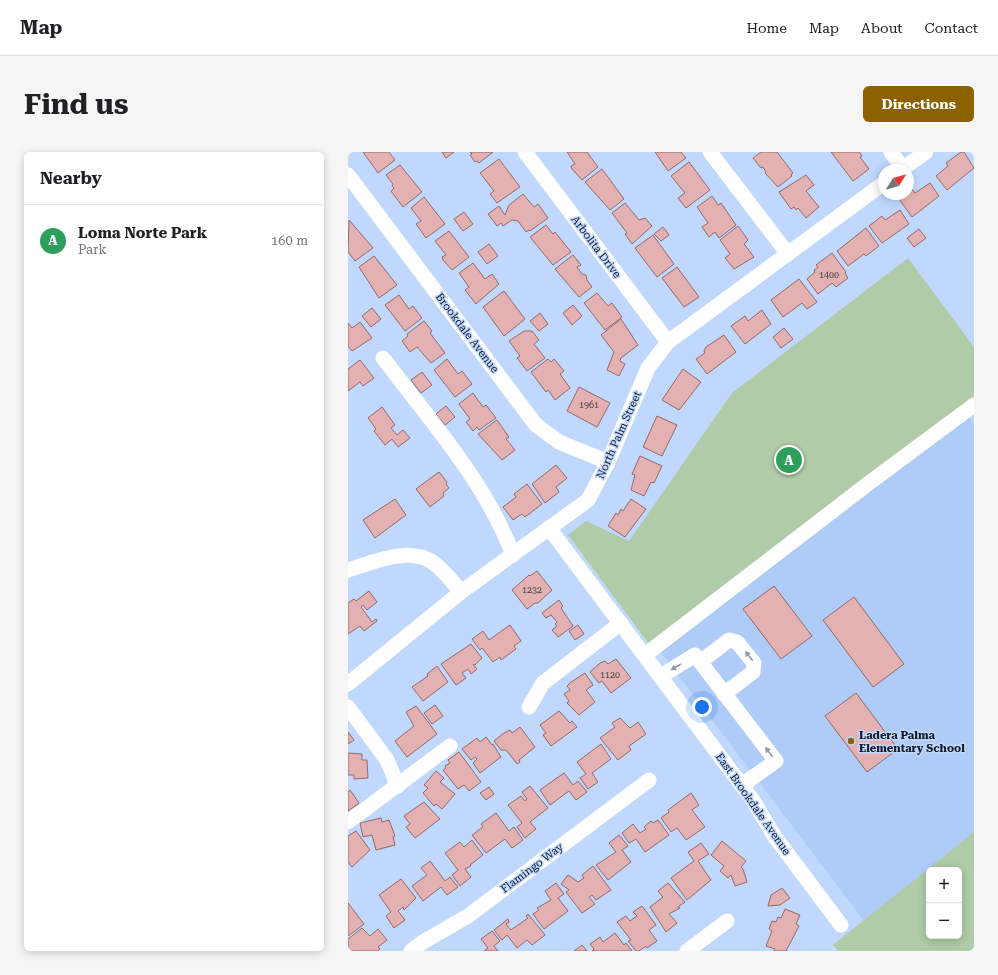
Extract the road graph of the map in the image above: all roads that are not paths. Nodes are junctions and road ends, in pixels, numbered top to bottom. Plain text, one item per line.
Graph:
1 (525, 152) edge
2 (710, 152) edge
3 (891, 152) edge
4 (926, 152) edge
5 (899, 164) edge
6 (909, 164) edge
7 (348, 175) edge
8 (878, 187) edge
9 (788, 254) junction
10 (668, 342) junction
11 (383, 358) dead end
12 (974, 405) edge
13 (608, 462) junction
14 (548, 528) junction
15 (513, 554) junction
16 (348, 570) edge
17 (461, 592) junction
18 (621, 623) junction
19 (645, 655) junction
20 (700, 662) junction
21 (660, 676) junction
22 (348, 684) edge
23 (724, 694) junction
24 (348, 707) edge
25 (529, 707) dead end
26 (450, 746) dead end
27 (649, 780) dead end
28 (742, 785) junction
29 (398, 786) junction
30 (348, 822) edge
31 (727, 921) dead end
32 (842, 925) dead end
33 (411, 951) edge
34 (687, 951) edge

1 - 10 street, Arbolita Drive
2 - 9 street
3 - 5 street
4 - 6 street
7 - 13 street, Brookdale Avenue
8 - 9 street, North Palm Street
9 - 10 street, North Palm Street
10 - 13 street, North Palm Street
11 - 15 street
12 - 19 street
13 - 14 street, North Palm Street
14 - 15 street, North Palm Street
14 - 18 street, East Brookdale Avenue
15 - 17 street, North Palm Street
16 - 17 street
17 - 22 street, North Palm Street
18 - 19 street, East Brookdale Avenue
18 - 25 street
19 - 21 street, East Brookdale Avenue
20 -> 21 street
20 - 23 street
23 -> 20 street
21 - 28 street, East Brookdale Avenue
28 -> 23 street
24 - 29 street
26 - 29 street
27 - 33 street, Flamingo Way
28 - 32 street, East Brookdale Avenue
29 - 30 street
31 - 34 street

